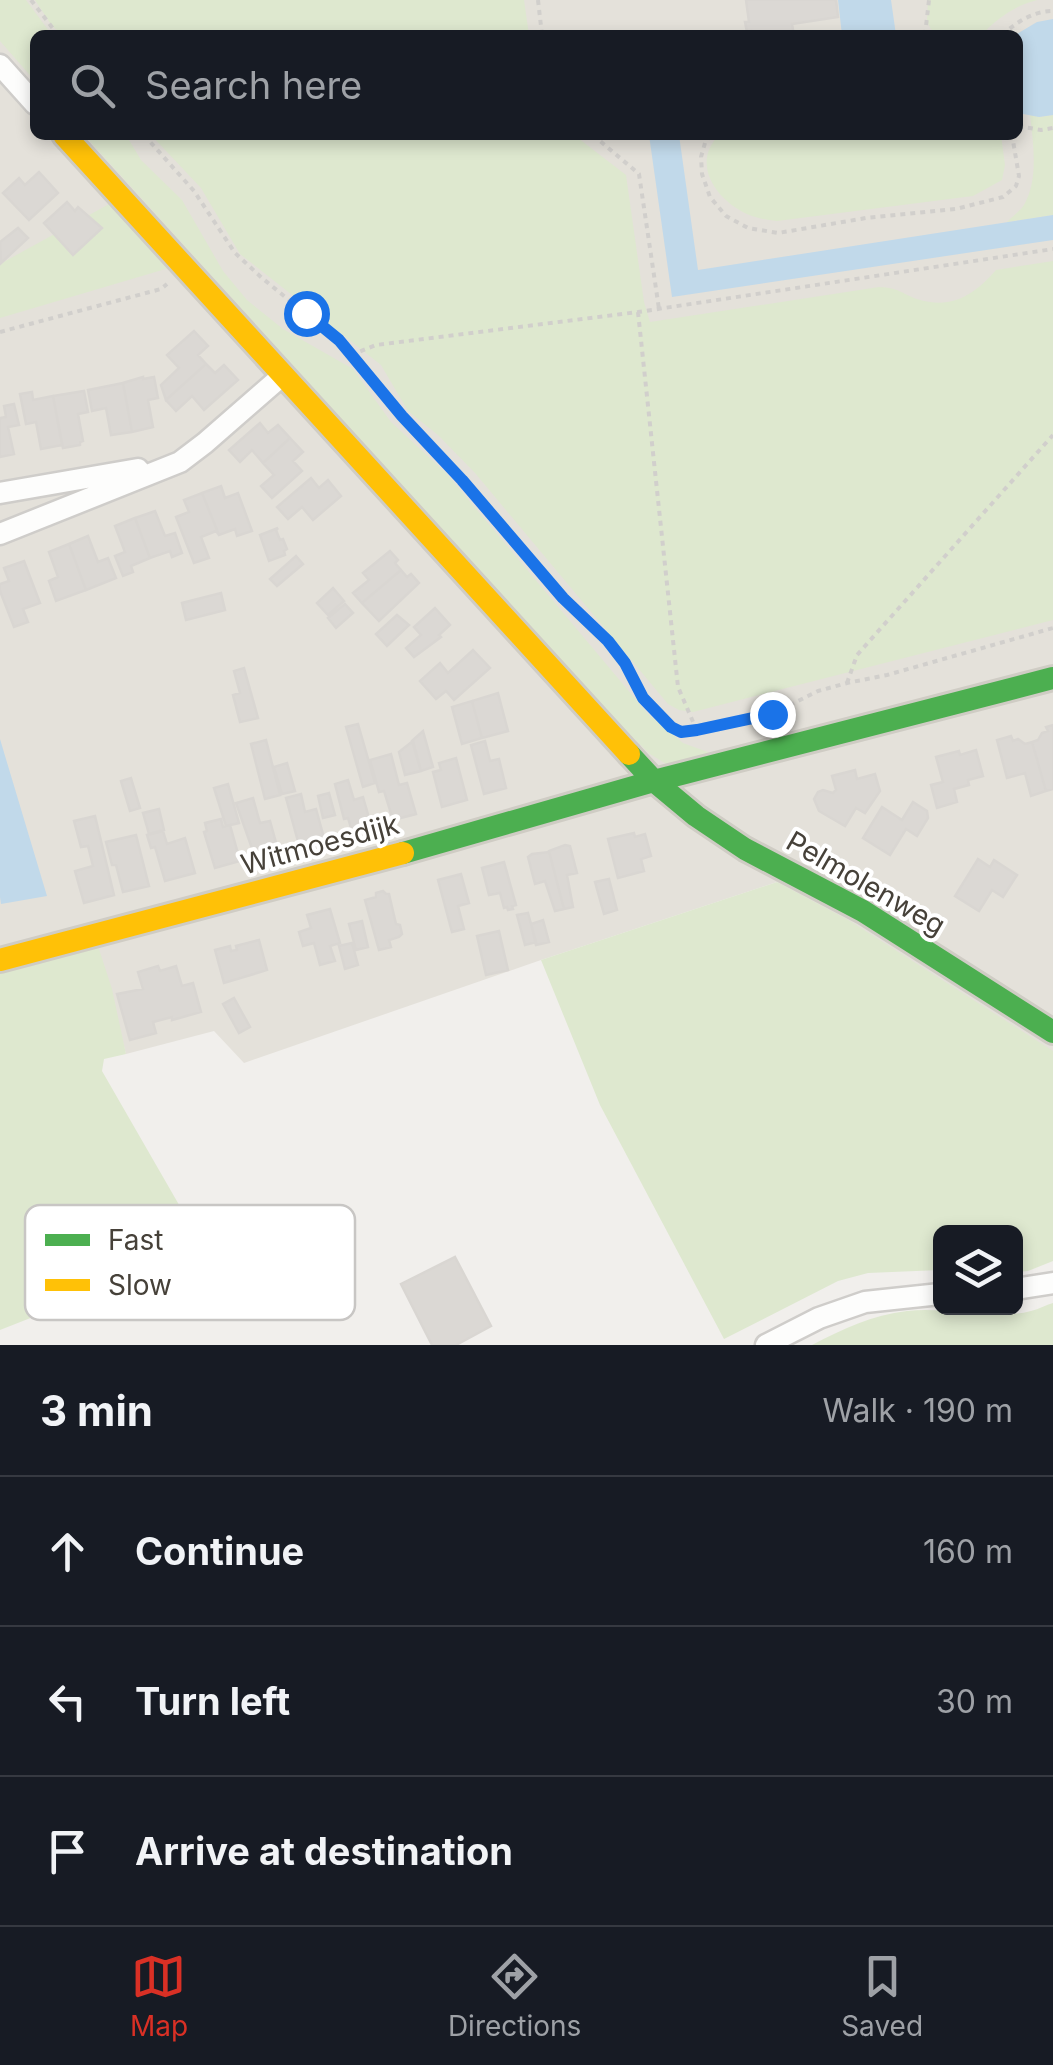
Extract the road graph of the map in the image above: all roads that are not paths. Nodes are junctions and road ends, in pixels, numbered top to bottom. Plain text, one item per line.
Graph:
1 (0, 65) edge
2 (30, 98) edge
3 (69, 140) edge
4 (283, 375) junction
5 (180, 462) junction
6 (0, 493) edge
7 (0, 534) edge
8 (1053, 678) edge
9 (654, 781) junction
10 (0, 960) edge
11 (1053, 1032) edge
12 (1053, 1283) edge
13 (1023, 1288) edge
14 (933, 1295) edge
15 (766, 1345) edge

1 - 2 street
3 - 4 street, Pelmolenweg
4 - 5 street
4 - 9 street, Pelmolenweg
5 - 6 street
5 - 7 street
8 - 9 street, Witmoesdijk
9 - 10 street, Witmoesdijk
9 - 11 street, Pelmolenweg
12 - 13 street
14 - 15 street

